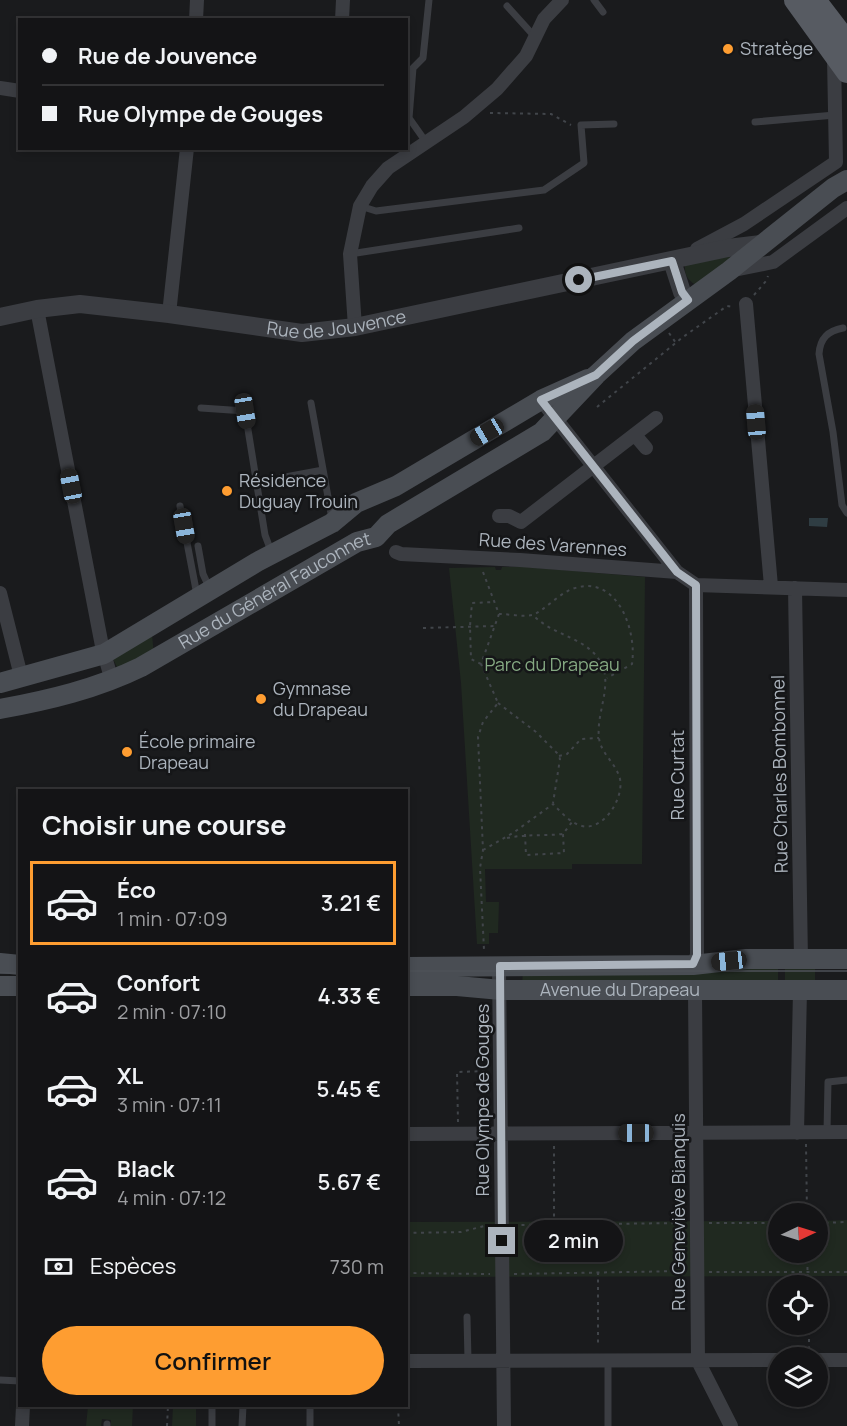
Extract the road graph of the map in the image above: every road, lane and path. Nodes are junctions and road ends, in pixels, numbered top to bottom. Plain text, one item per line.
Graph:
1 (194, 0) edge
2 (343, 0) edge
3 (429, 0) edge
4 (562, 0) edge
5 (594, 0) edge
6 (795, 0) edge
7 (815, 0) edge
8 (507, 6) dead end
9 (603, 12) dead end
10 (196, 18) edge
11 (342, 18) edge
12 (535, 37) junction
13 (841, 47) edge
14 (847, 72) edge
15 (0, 88) edge
16 (18, 91) edge
17 (473, 109) junction
18 (835, 115) junction
19 (755, 122) dead end
20 (614, 124) dead end
21 (582, 133) junction
22 (426, 142) junction
23 (187, 150) edge
24 (847, 180) edge
25 (360, 206) junction
26 (847, 208) edge
27 (519, 228) dead end
28 (761, 244) junction
29 (350, 254) junction
30 (672, 261) junction
31 (772, 262) junction
32 (729, 271) junction
33 (688, 300) junction
34 (746, 304) junction
35 (38, 309) junction
36 (169, 314) junction
37 (0, 317) edge
38 (355, 327) junction
39 (843, 328) dead end
40 (596, 375) junction
41 (541, 400) junction
42 (311, 403) dead end
43 (597, 407) dead end
44 (201, 408) dead end
45 (657, 418) dead end
46 (555, 419) junction
47 (635, 435) junction
48 (646, 448) dead end
49 (594, 468) junction
50 (323, 470) junction
51 (280, 478) dead end
52 (180, 506) dead end
53 (847, 513) edge
54 (499, 516) dead end
55 (521, 522) junction
56 (332, 523) junction
57 (198, 546) dead end
58 (396, 552) dead end
59 (272, 554) junction
60 (480, 558) junction
61 (520, 560) junction
62 (677, 572) junction
63 (696, 585) junction
64 (771, 586) junction
65 (795, 588) junction
66 (847, 590) edge
67 (0, 593) edge
68 (204, 593) junction
69 (494, 602) junction
70 (499, 614) junction
71 (533, 615) junction
72 (470, 626) junction
73 (496, 626) junction
74 (423, 628) dead end
75 (104, 654) junction
76 (481, 664) junction
77 (21, 676) junction
78 (606, 678) junction
79 (112, 681) junction
80 (0, 683) edge
81 (498, 703) junction
82 (0, 708) edge
83 (599, 738) junction
84 (559, 756) junction
85 (553, 804) junction
86 (572, 822) junction
87 (525, 834) junction
88 (563, 834) junction
89 (504, 839) junction
90 (483, 850) junction
91 (847, 959) edge
92 (801, 960) junction
93 (0, 963) edge
94 (693, 964) junction
95 (18, 965) edge
96 (491, 965) junction
97 (408, 967) edge
98 (0, 986) edge
99 (18, 986) edge
100 (408, 986) edge
101 (501, 990) junction
102 (800, 990) junction
103 (847, 990) edge
104 (695, 991) junction
105 (501, 1071) junction
106 (847, 1080) edge
107 (802, 1132) junction
108 (827, 1132) junction
109 (847, 1132) edge
110 (553, 1133) junction
111 (698, 1133) junction
112 (408, 1134) edge
113 (458, 1134) junction
114 (501, 1134) junction
115 (806, 1203) edge
116 (847, 1222) edge
117 (698, 1223) junction
118 (768, 1223) edge
119 (828, 1223) edge
120 (502, 1224) junction
121 (554, 1225) junction
122 (408, 1233) edge
123 (808, 1263) edge
124 (598, 1272) junction
125 (698, 1272) junction
126 (808, 1272) junction
127 (847, 1272) edge
128 (408, 1273) edge
129 (502, 1274) junction
130 (467, 1317) dead end
131 (408, 1360) edge
132 (468, 1360) junction
133 (503, 1360) junction
134 (603, 1360) junction
135 (768, 1360) edge
136 (828, 1360) edge
137 (847, 1360) edge
138 (698, 1361) junction
139 (0, 1380) edge
140 (18, 1381) edge
141 (22, 1407) edge
142 (168, 1407) edge
143 (212, 1407) edge
144 (243, 1407) edge
145 (310, 1407) edge
146 (398, 1407) edge
147 (22, 1426) edge
148 (167, 1426) edge
149 (212, 1426) edge
150 (242, 1426) edge
151 (310, 1426) edge
152 (399, 1426) edge
153 (504, 1426) edge
154 (608, 1426) edge
155 (731, 1426) edge

1 - 10 street
2 - 11 street
3 - 22 lane
4 - 12 street
5 - 9 lane
6 - 13 main road
7 - 13 main road
8 - 12 lane
12 - 17 street
13 - 14 main road
13 - 18 street, Rue de Jouvence
15 - 16 street
17 - 21 path
17 - 22 street
18 - 19 lane
18 - 30 street, Rue de Jouvence
20 - 21 lane
21 - 25 lane
22 - 25 street
23 - 36 street
24 - 28 main road, Rue du Général Fauconnet
25 - 29 street
26 - 31 street, Rue du Général Fauconnet
27 - 29 lane
28 - 30 street, Rue de Jouvence
28 - 32 main road, Rue du Général Fauconnet
29 - 38 street
30 - 33 street
30 - 38 street, Rue de Jouvence
31 - 32 street, Rue du Général Fauconnet
31 - 34 path
32 - 33 main road, Rue du Général Fauconnet
33 - 40 main road, Rue du Général Fauconnet
34 - 43 path
34 - 64 street
35 - 36 street, Rue de Jouvence
35 - 37 street, Rue de Jouvence
35 - 75 street
36 - 38 street, Rue de Jouvence
39 - 53 lane
40 - 41 main road, Rue du Général Fauconnet
40 - 46 main road, Rue du Général Fauconnet
41 - 46 street
41 - 56 main road, Rue du Général Fauconnet
42 - 50 lane
44 - 59 lane
45 - 47 street
46 - 49 street
46 - 79 main road, Rue du Général Fauconnet
47 - 48 street
47 - 49 street
49 - 55 street
49 - 62 street
50 - 51 lane
50 - 56 lane
52 - 68 lane
54 - 55 street
55 - 61 path
56 - 59 main road, Rue du Général Fauconnet
57 - 68 lane
58 - 60 street, Rue des Varennes
59 - 68 main road, Rue du Général Fauconnet
60 - 61 street, Rue des Varennes
60 - 69 path
61 - 62 street, Rue des Varennes
62 - 63 street
63 - 64 street
63 - 94 street, Rue Curtat
64 - 65 street
65 - 66 street
65 - 92 street, Rue Charles Bombonnel
67 - 77 street
68 - 75 main road, Rue du Général Fauconnet
69 - 70 path
69 - 72 path
70 - 71 path
70 - 73 path
71 - 78 path
71 - 78 path
72 - 73 path
72 - 74 path
72 - 76 path
73 - 76 path
75 - 77 main road, Rue du Général Fauconnet
75 - 79 street
76 - 81 path
77 - 80 main road, Rue du Général Fauconnet
78 - 83 path
79 - 82 main road, Rue du Général Fauconnet
81 - 84 path
81 - 90 path
83 - 84 path
83 - 86 path
84 - 85 path
85 - 86 path
85 - 89 path
86 - 88 path
87 - 88 path
87 - 88 path
87 - 89 path
89 - 90 path
90 - 96 path
91 - 92 main road, Avenue du Drapeau
92 - 94 main road, Avenue du Drapeau
93 - 95 main road
94 - 96 main road, Avenue du Drapeau
96 - 97 main road, Avenue du Drapeau
96 - 101 street
98 - 99 main road
100 - 101 main road, Avenue du Drapeau
101 - 104 main road, Avenue du Drapeau
101 - 105 street, Rue Olympe de Gouges
102 - 103 main road, Avenue du Drapeau
102 - 104 main road, Avenue du Drapeau
102 - 107 street
104 - 111 street, Rue Geneviève Bianquis
105 - 113 path
105 - 114 street, Rue Olympe de Gouges
106 - 108 lane
107 - 108 street
107 - 111 street
107 - 115 path
108 - 109 street
110 - 111 street
110 - 114 street
110 - 121 path
111 - 117 street, Rue Geneviève Bianquis
112 - 113 street
113 - 114 street
114 - 120 street, Rue Olympe de Gouges
116 - 119 path
117 - 118 path
117 - 121 path
117 - 125 street, Rue Geneviève Bianquis
120 - 121 path
120 - 122 path
120 - 129 street, Rue Olympe de Gouges
123 - 126 path
124 - 125 path
124 - 129 path
124 - 134 path
125 - 126 path
125 - 138 street, Rue Geneviève Bianquis
126 - 127 path
128 - 129 path
129 - 133 street, Rue Olympe de Gouges
130 - 132 lane
131 - 132 street
132 - 133 street
133 - 134 street
133 - 153 street, Rue Olympe de Gouges
134 - 138 street
134 - 154 lane
135 - 138 street
136 - 137 street
138 - 155 street, Rue Geneviève Bianquis
139 - 140 lane
141 - 147 street
142 - 148 path
143 - 149 lane
144 - 150 lane
145 - 151 lane
146 - 152 path

